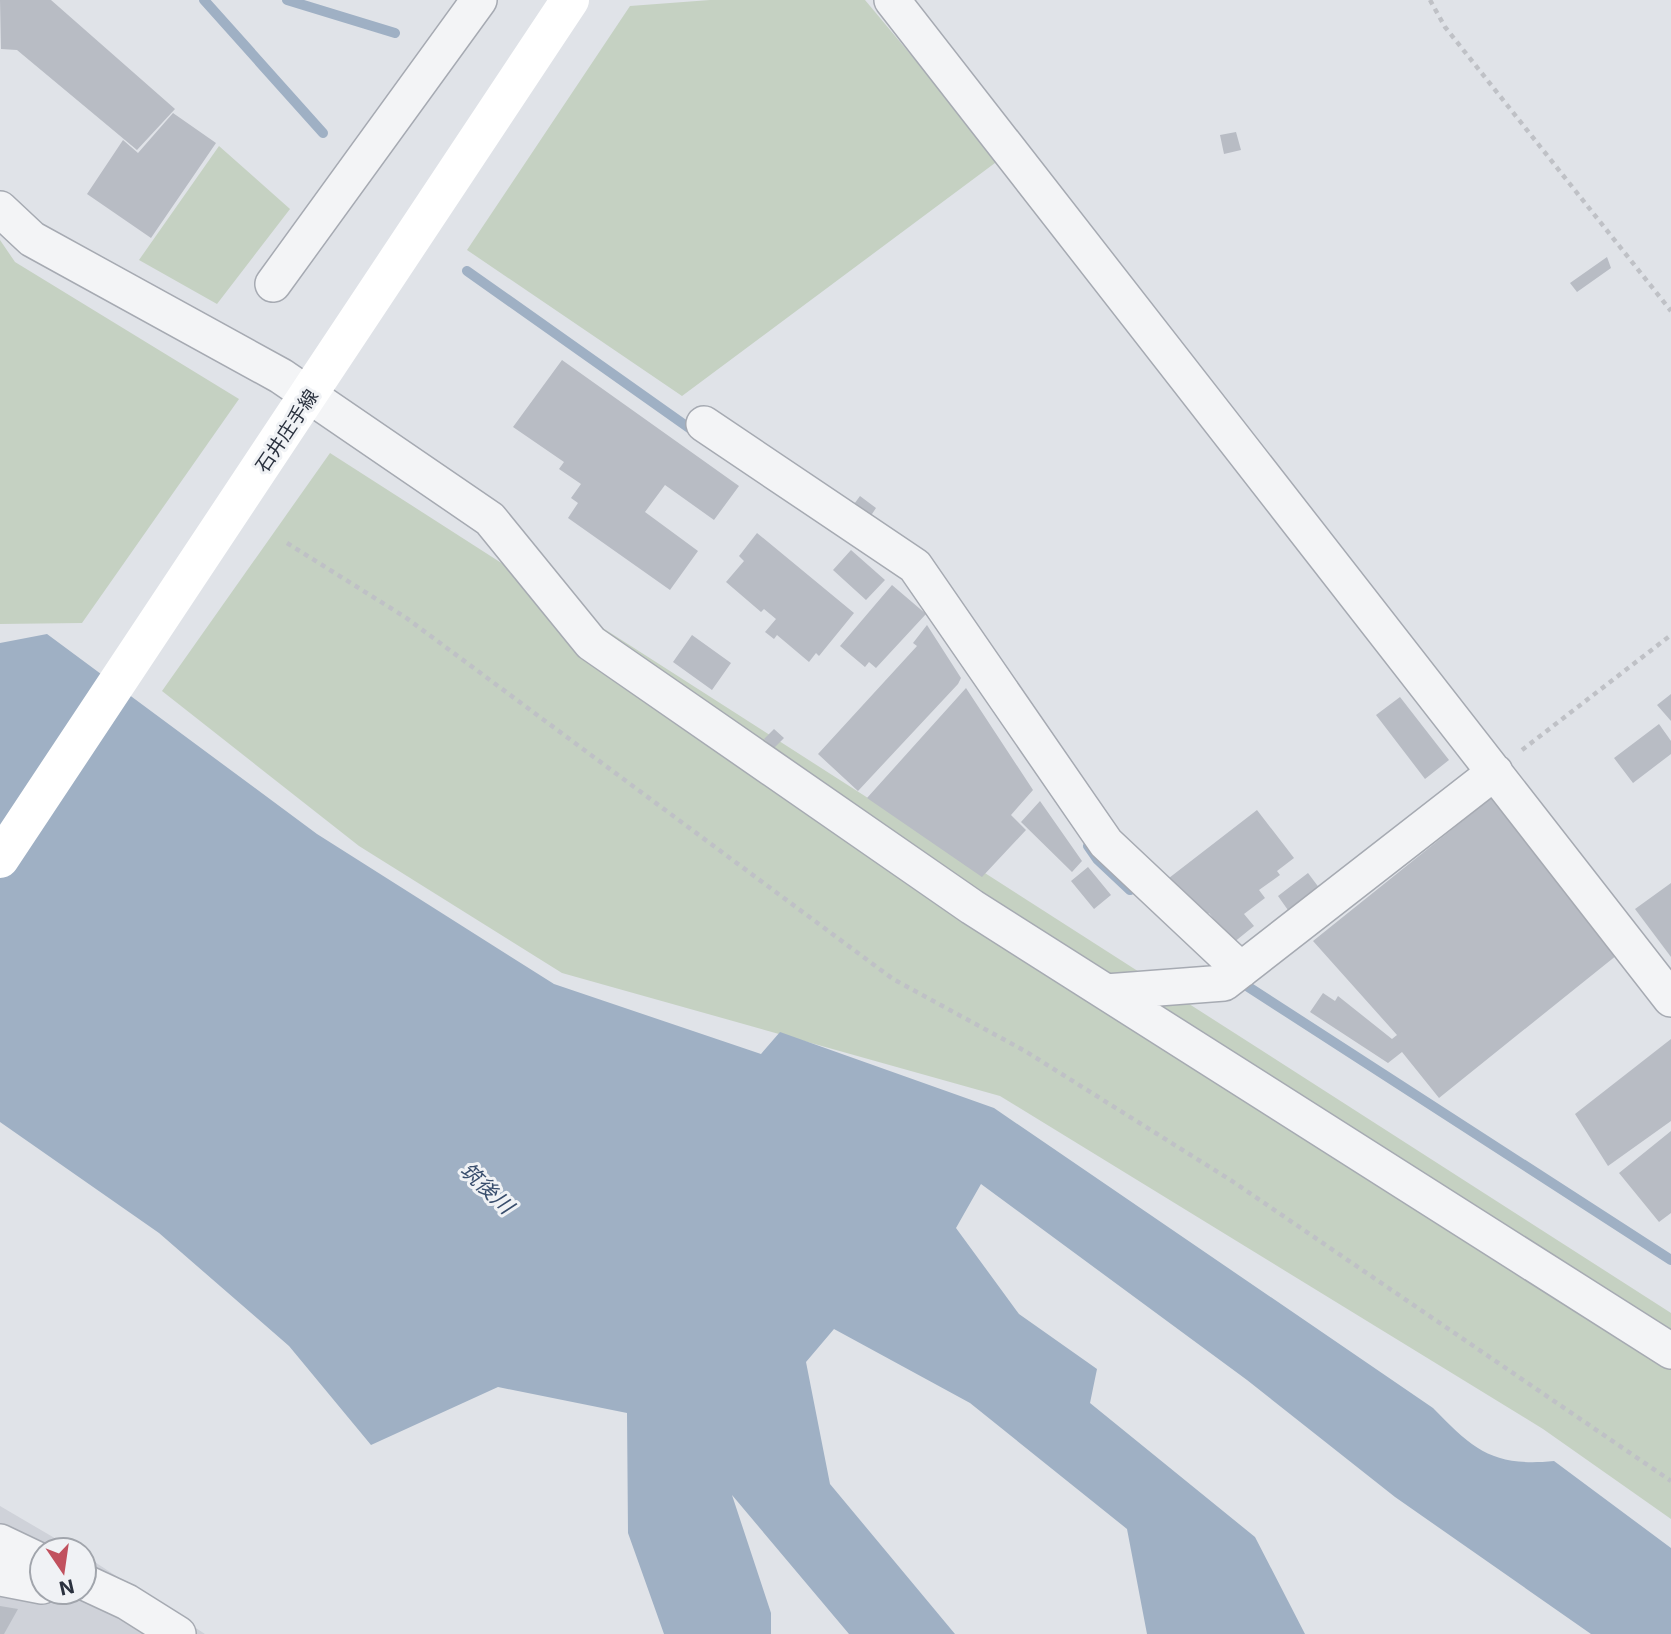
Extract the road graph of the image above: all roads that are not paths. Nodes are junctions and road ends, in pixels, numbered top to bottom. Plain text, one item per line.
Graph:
1 (479, 0) edge
2 (570, 0) edge
3 (892, 0) edge
4 (0, 209) edge
5 (273, 284) dead end
6 (310, 396) junction
7 (704, 424) dead end
8 (1495, 772) junction
9 (0, 859) edge
10 (1233, 977) junction
11 (1106, 992) junction
12 (1671, 999) edge
13 (1671, 1352) edge
14 (0, 1542) edge
15 (28, 1555) edge
16 (0, 1578) edge
17 (28, 1583) edge
18 (98, 1589) edge
19 (98, 1597) edge
20 (127, 1602) junction
21 (178, 1634) edge

1 - 5 street
2 - 6 main road, 石井庄手線
3 - 8 street
4 - 6 street
6 - 9 main road, 石井庄手線
6 - 11 street
7 - 10 street
8 - 10 street
8 - 12 street
10 - 11 street
11 - 13 street
14 - 15 street
16 - 17 street
18 - 20 street
19 - 20 street
20 - 21 street

